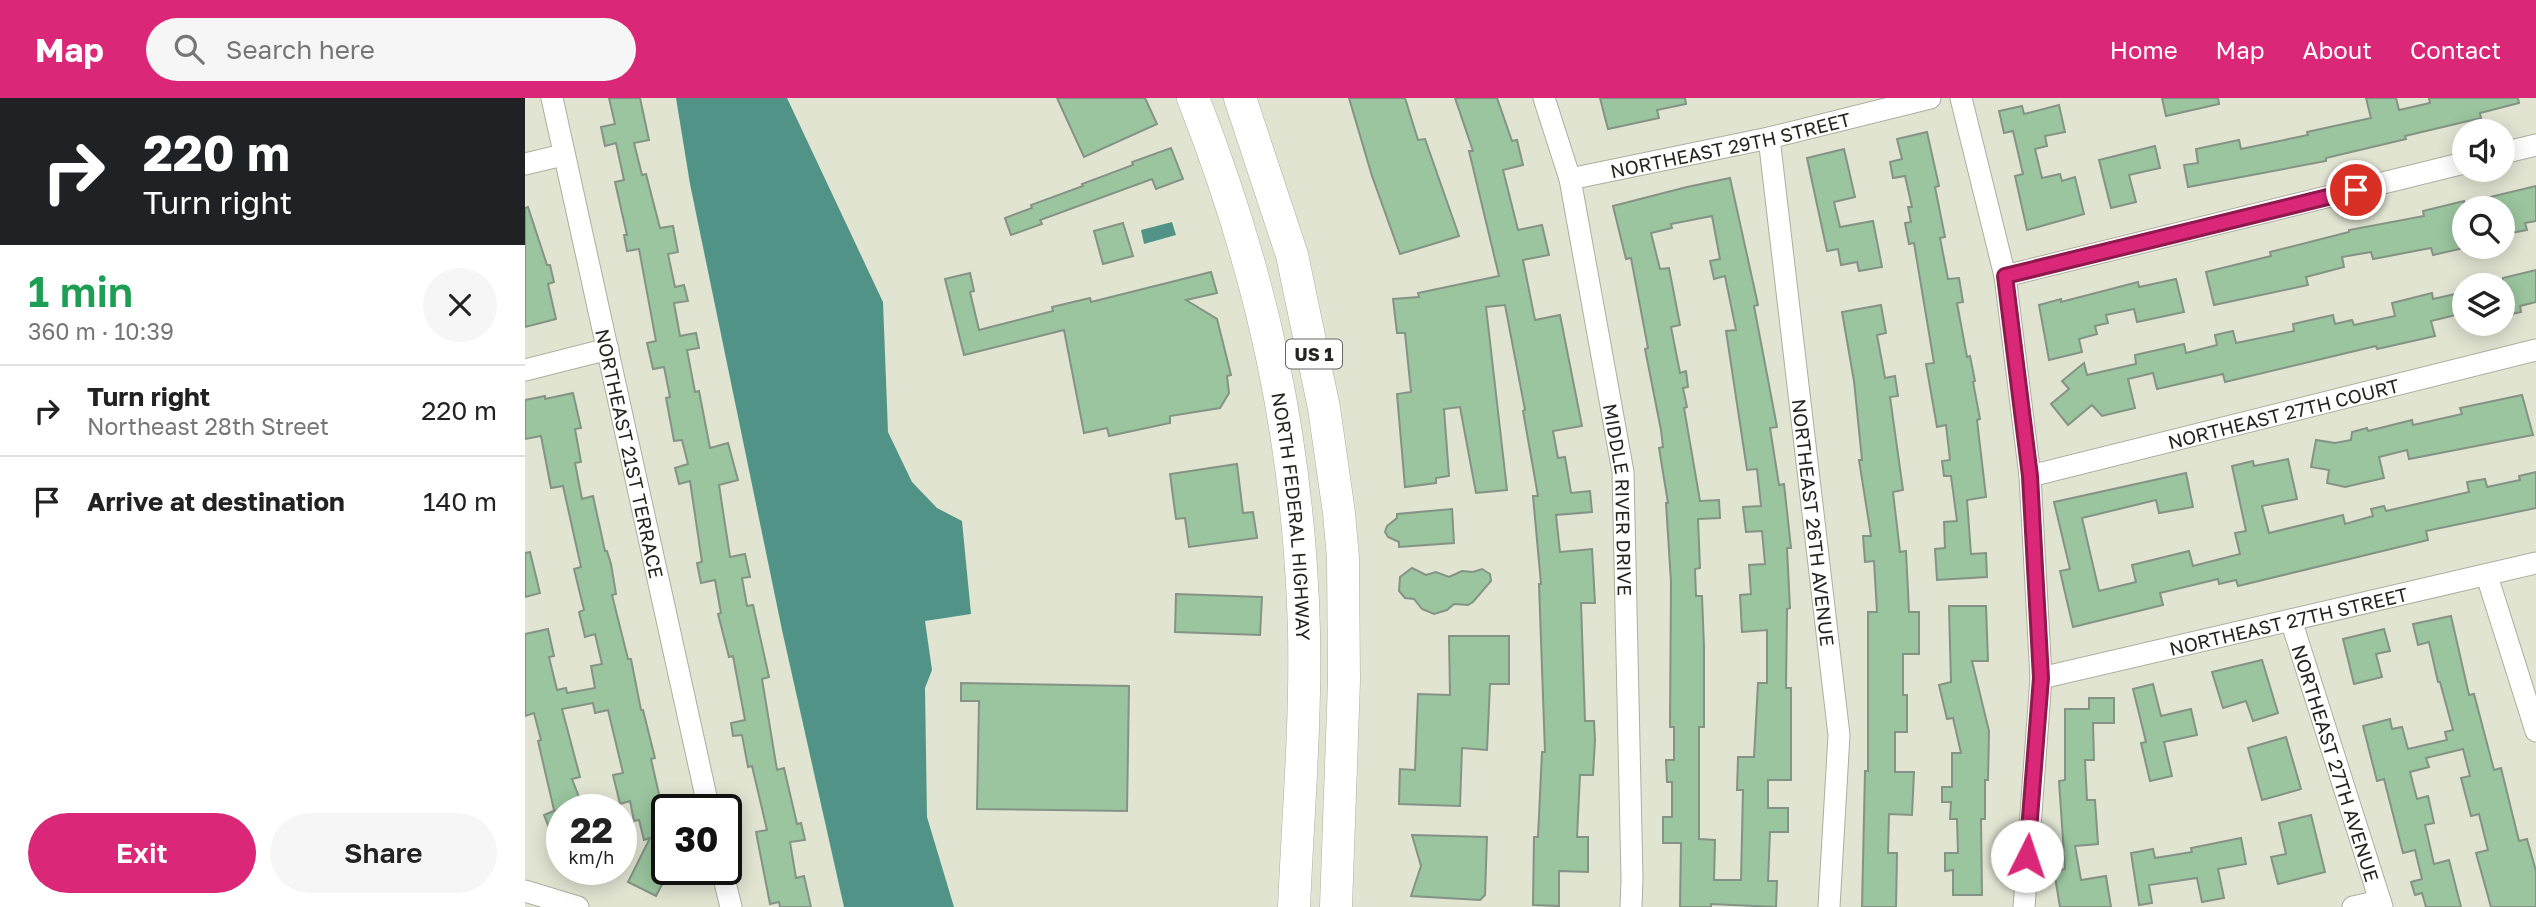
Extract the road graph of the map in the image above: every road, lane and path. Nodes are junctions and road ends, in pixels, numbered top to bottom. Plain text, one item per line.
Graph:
1 (552, 98) edge
2 (1193, 98) edge
3 (1240, 98) edge
4 (1544, 98) edge
5 (1930, 98) edge
6 (1961, 98) edge
7 (1769, 138) junction
8 (2536, 145) edge
9 (2515, 150) edge
10 (563, 155) junction
11 (525, 164) edge
12 (2452, 166) edge
13 (1570, 179) junction
14 (2005, 276) junction
15 (608, 349) junction
16 (2536, 350) edge
17 (525, 370) edge
18 (2030, 476) junction
19 (1297, 519) junction
20 (2536, 563) edge
21 (1342, 564) junction
22 (1301, 571) junction
23 (2487, 576) junction
24 (1344, 618) junction
25 (2291, 620) junction
26 (2041, 678) junction
27 (2536, 731) edge
28 (705, 794) edge
29 (726, 885) edge
30 (525, 891) edge
31 (2381, 904) edge
32 (578, 907) edge
33 (731, 907) edge
34 (1294, 907) edge
35 (1336, 907) edge
36 (1631, 907) edge
37 (1829, 907) edge
38 (2024, 907) edge
39 (2353, 907) edge

1 - 10 street, NORTHEAST 21ST TERRACE
2 - 19 main road, NORTH FEDERAL HIGHWAY / US 1
3 - 21 main road, US 1
4 - 13 street, MIDDLE RIVER DRIVE
5 - 7 street, NORTHEAST 29TH STREET
6 - 14 street
7 - 13 street, NORTHEAST 29TH STREET
7 - 37 street, NORTHEAST 26TH AVENUE
8 - 9 street
10 - 11 street
10 - 15 street, NORTHEAST 21ST TERRACE
12 - 14 street
13 - 36 street, MIDDLE RIVER DRIVE
14 - 18 street
15 - 17 street
15 - 28 street, NORTHEAST 21ST TERRACE
16 - 18 street, NORTHEAST 27TH COURT
18 - 26 street
19 - 21 main road
19 - 22 main road, NORTH FEDERAL HIGHWAY / US 1
20 - 23 street, NORTHEAST 27TH STREET
21 - 24 main road, US 1
22 - 24 main road
22 - 34 main road, NORTH FEDERAL HIGHWAY / US 1
23 - 25 street, NORTHEAST 27TH STREET
23 - 27 street
24 - 35 main road, US 1
25 - 26 street, NORTHEAST 27TH STREET
25 - 31 street, NORTHEAST 27TH AVENUE
26 - 38 street
29 - 33 street
30 - 32 street
31 - 39 street

